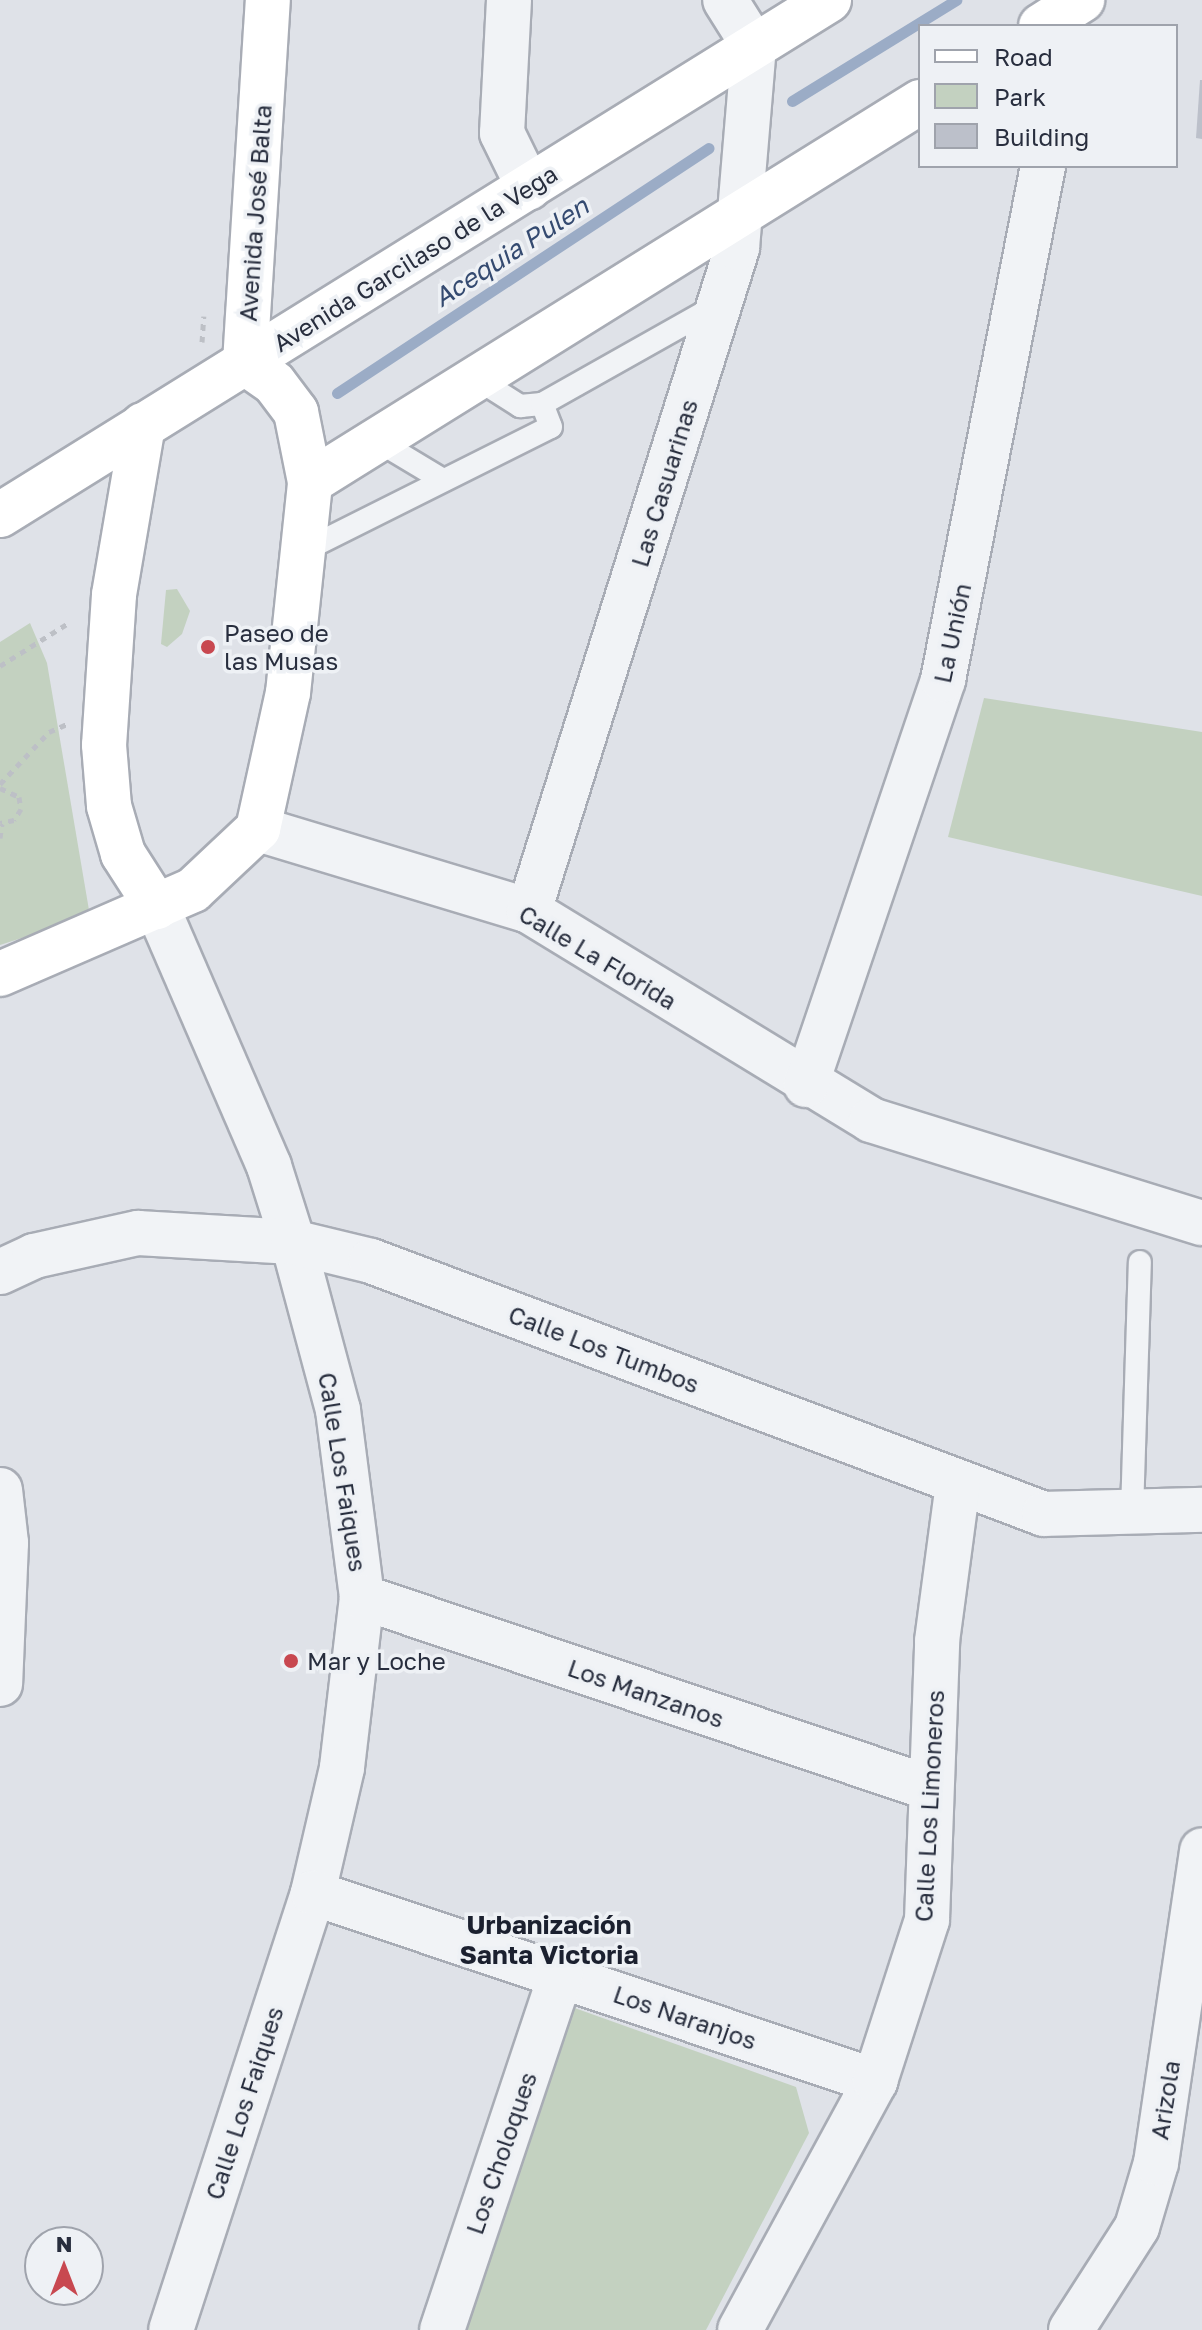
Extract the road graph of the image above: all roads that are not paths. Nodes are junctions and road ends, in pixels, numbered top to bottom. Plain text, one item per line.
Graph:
1 (268, 0) edge
2 (509, 0) edge
3 (725, 0) edge
4 (829, 0) edge
5 (754, 46) junction
6 (918, 103) edge
7 (1043, 168) edge
8 (529, 188) junction
9 (734, 219) junction
10 (720, 304) junction
11 (245, 363) junction
12 (479, 380) junction
13 (542, 404) junction
14 (143, 425) junction
15 (378, 441) junction
16 (443, 480) junction
17 (310, 482) junction
18 (0, 515) edge
19 (305, 550) junction
20 (258, 829) junction
21 (157, 907) junction
22 (529, 911) junction
23 (0, 974) edge
24 (806, 1085) junction
25 (1202, 1223) edge
26 (293, 1242) junction
27 (1140, 1262) dead end
28 (0, 1272) edge
29 (958, 1483) junction
30 (0, 1490) edge
31 (1202, 1510) edge
32 (1132, 1512) junction
33 (362, 1597) junction
34 (0, 1684) edge
35 (930, 1788) junction
36 (1200, 1871) edge
37 (313, 1893) junction
38 (561, 1975) junction
39 (1189, 2030) edge
40 (875, 2081) junction
41 (171, 2330) edge
42 (442, 2330) edge
43 (740, 2330) edge
44 (1071, 2330) edge

1 - 11 street, Avenida José Balta
2 - 8 street
3 - 5 street
4 - 5 street, Avenida Garcilaso de la Vega
5 - 8 street, Avenida Garcilaso de la Vega
5 - 9 street, Las Casuarinas
6 - 9 street
7 - 24 street, La Unión
8 - 11 street, Avenida Garcilaso de la Vega
9 - 10 street, Las Casuarinas
9 - 12 street
10 - 13 lane
10 - 22 street, Las Casuarinas
11 - 14 street, Avenida Garcilaso de la Vega
11 - 17 street
12 - 13 lane
12 - 15 street
13 - 16 lane
14 - 18 street, Avenida Garcilaso de la Vega
14 - 21 street
15 - 16 lane
15 - 17 street
16 - 19 lane
17 - 19 street
19 - 20 street
20 - 21 street
20 - 22 street, Calle La Florida
21 - 23 street
21 - 26 street, Calle Los Faiques
22 - 24 street, Calle La Florida
24 - 25 street, Calle La Florida
26 - 28 street, Calle Los Tumbos
26 - 29 street, Calle Los Tumbos
26 - 33 street, Calle Los Faiques
27 - 32 lane
29 - 32 street, Calle Los Tumbos
29 - 35 street, Calle Los Limoneros
30 - 34 street
31 - 32 street, Calle Los Tumbos
33 - 35 street, Los Manzanos
33 - 37 street, Calle Los Faiques
35 - 40 street, Calle Los Limoneros
36 - 39 street, Arizola
37 - 38 street, Los Naranjos
37 - 41 street, Calle Los Faiques
38 - 40 street, Los Naranjos
38 - 42 street, Los Choloques
39 - 44 street, Arizola
40 - 43 street, Calle Los Limoneros

